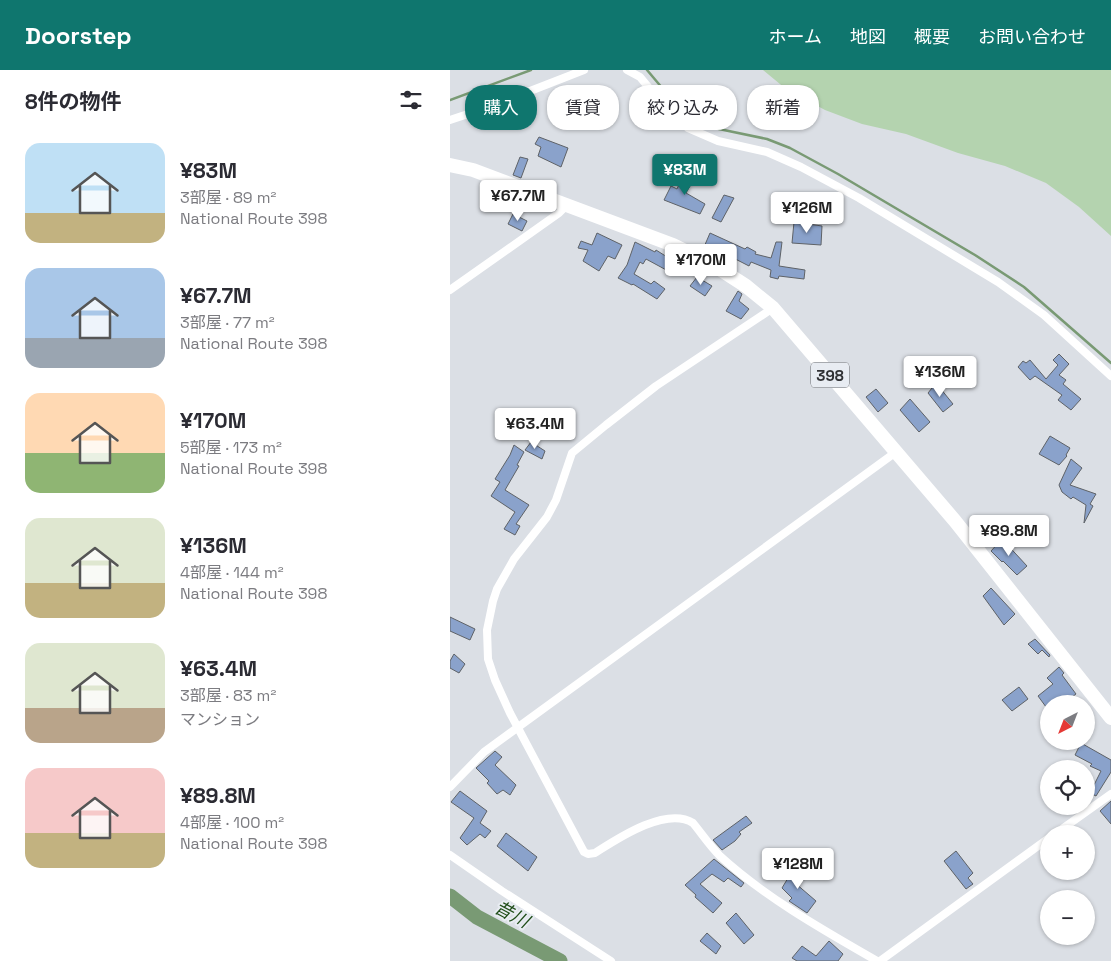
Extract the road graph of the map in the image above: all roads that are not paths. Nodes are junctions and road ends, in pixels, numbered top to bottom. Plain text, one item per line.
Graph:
1 (584, 70) edge
2 (627, 70) edge
3 (450, 120) edge
4 (450, 165) edge
5 (567, 206) junction
6 (450, 290) edge
7 (773, 308) junction
8 (1111, 376) edge
9 (896, 452) junction
10 (1111, 718) edge
11 (518, 727) junction
12 (450, 787) edge
13 (1111, 794) edge
14 (1068, 825) edge
15 (1040, 844) edge
16 (450, 855) edge
17 (611, 961) edge
18 (878, 961) edge

1 - 3 street
2 - 8 street
4 - 5 highway, 398
5 - 6 street
5 - 7 highway, 398
7 - 9 highway, 398
7 - 11 street
9 - 10 highway, 398
9 - 11 street
11 - 12 street
11 - 18 street
13 - 14 street
15 - 18 street
16 - 17 street

